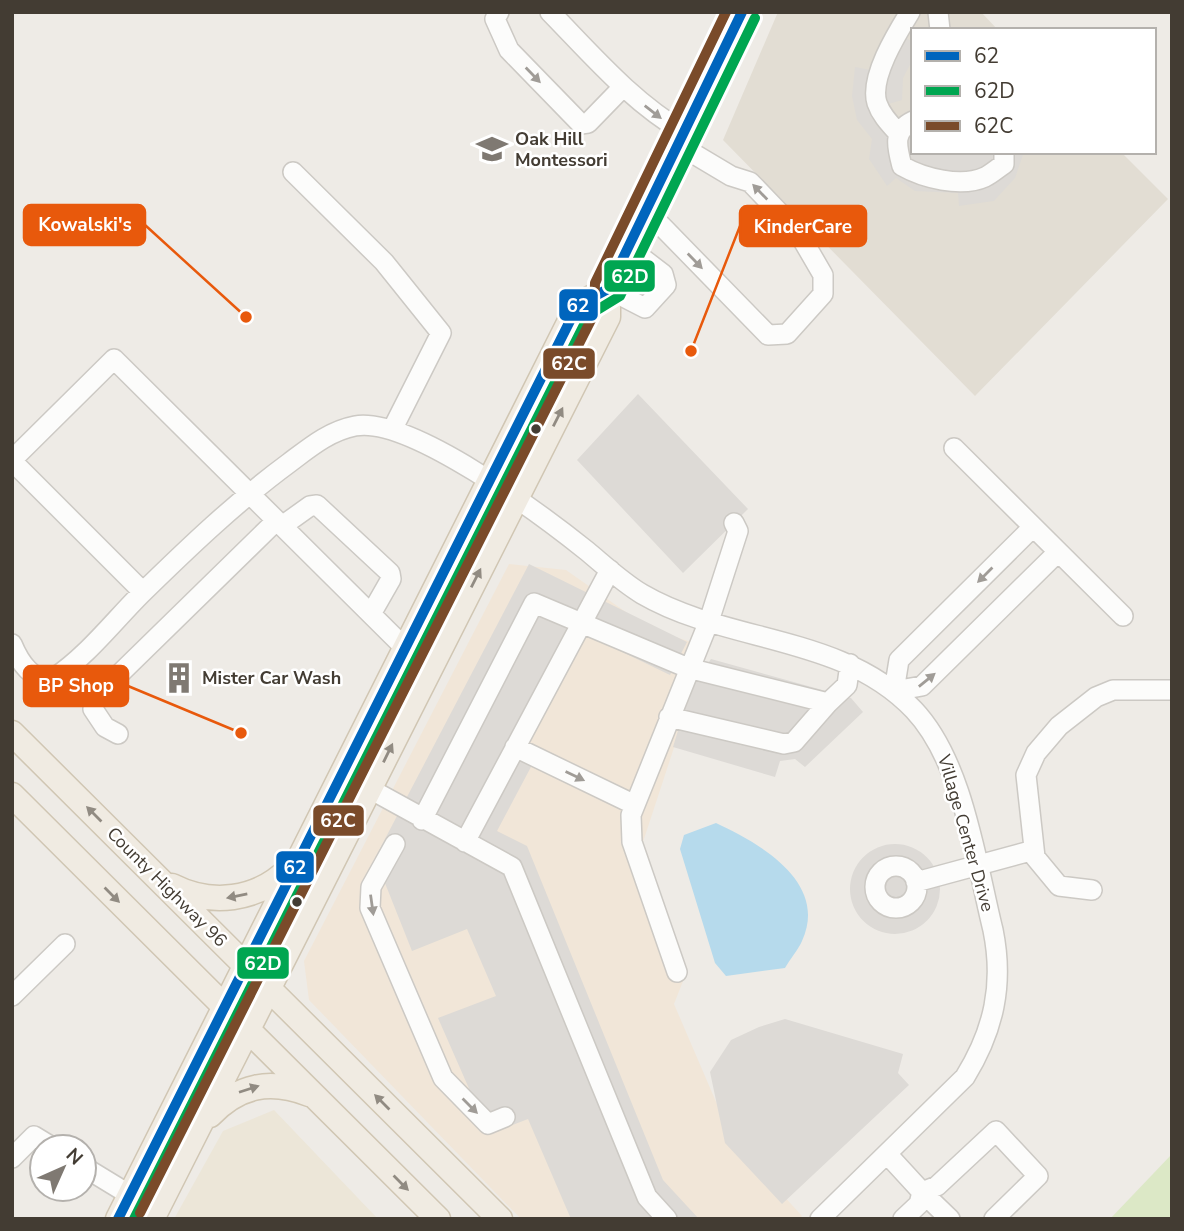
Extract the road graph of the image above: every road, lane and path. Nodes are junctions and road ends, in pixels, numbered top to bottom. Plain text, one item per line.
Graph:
1 (499, 12) edge
2 (550, 12) edge
3 (742, 12) edge
4 (910, 12) edge
5 (624, 87) junction
6 (906, 128) edge
7 (682, 139) junction
8 (1004, 154) edge
9 (293, 172) dead end
10 (648, 212) junction
11 (629, 248) junction
12 (608, 289) junction
13 (392, 430) junction
14 (954, 448) dead end
15 (12, 461) edge
16 (488, 480) junction
17 (248, 493) junction
18 (516, 500) junction
19 (734, 523) dead end
20 (279, 524) junction
21 (1033, 527) junction
22 (1058, 552) junction
23 (610, 570) junction
24 (143, 592) junction
25 (371, 614) junction
26 (1123, 616) dead end
27 (709, 621) junction
28 (580, 623) junction
29 (12, 644) edge
30 (404, 647) junction
31 (850, 664) junction
32 (688, 668) junction
33 (1172, 690) edge
34 (894, 691) junction
35 (828, 703) junction
36 (669, 717) junction
37 (12, 733) edge
38 (118, 734) dead end
39 (515, 747) junction
40 (370, 789) junction
41 (12, 795) edge
42 (635, 805) junction
43 (422, 820) junction
44 (465, 842) junction
45 (395, 844) dead end
46 (1034, 850) junction
47 (295, 864) junction
48 (976, 865) junction
49 (161, 881) junction
50 (916, 882) dead end
51 (1092, 890) dead end
52 (65, 943) dead end
53 (246, 966) junction
54 (677, 972) dead end
55 (269, 989) junction
56 (12, 996) edge
57 (224, 1007) junction
58 (249, 1031) junction
59 (314, 1095) junction
60 (505, 1117) dead end
61 (197, 1128) junction
62 (28, 1142) edge
63 (888, 1154) junction
64 (12, 1157) edge
65 (98, 1176) edge
66 (922, 1192) junction
67 (130, 1195) junction
68 (118, 1219) edge
69 (152, 1219) edge
70 (438, 1219) edge
71 (500, 1219) edge
72 (667, 1219) edge
73 (820, 1219) edge
74 (903, 1219) edge
75 (950, 1219) edge
76 (994, 1219) edge

1 -> 5 street
2 - 5 street
3 - 7 main road
4 - 6 street
5 -> 7 street
6 - 8 street
7 - 10 main road
10 -> 7 street
9 - 13 street
10 - 11 main road
11 - 12 main road
11 - 12 street
12 - 16 main road
18 -> 12 main road
13 - 16 street, Village Center Drive
13 - 17 street
14 - 21 street
15 - 17 street
15 - 24 street
16 - 18 street, Village Center Drive
16 - 30 main road
17 - 20 street
17 - 24 street
18 - 23 street, Village Center Drive
40 -> 18 main road
19 - 27 street
20 - 25 street
20 - 25 street
20 - 38 street
21 - 22 street
21 -> 34 street
22 - 26 street
34 -> 22 street
23 - 27 street, Village Center Drive
23 - 28 street
24 - 29 street
25 - 30 street
27 - 31 street, Village Center Drive
27 - 32 street
28 - 32 street
28 - 39 street
28 - 43 street
30 - 47 main road
31 - 34 street, Village Center Drive
31 - 35 street
32 - 35 street
32 - 36 street
33 - 46 street
34 - 48 street, Village Center Drive
35 - 36 street
36 - 42 street
49 -> 37 main road, County Highway 96
39 -> 42 street
39 - 44 street
40 - 43 street
40 - 55 main road
41 -> 57 main road
42 - 54 street
43 - 44 street
44 - 72 street
45 -> 60 street
46 - 48 street
46 - 51 street
47 -> 49 main road
47 - 53 main road
48 - 50 street
48 - 63 street, Village Center Drive
49 - 53 main road, County Highway 96
52 - 56 street
53 - 55 main road, County Highway 96
53 - 57 main road
55 - 58 main road
71 -> 55 main road, County Highway 96
57 - 58 main road
57 - 67 main road
58 - 59 main road
58 - 61 main road
61 -> 59 main road
59 -> 70 main road
61 - 69 main road
62 - 64 street
63 - 66 street
63 - 73 street, Village Center Drive
65 - 67 street
66 - 74 street
66 - 75 street
66 - 76 street
67 - 68 main road

